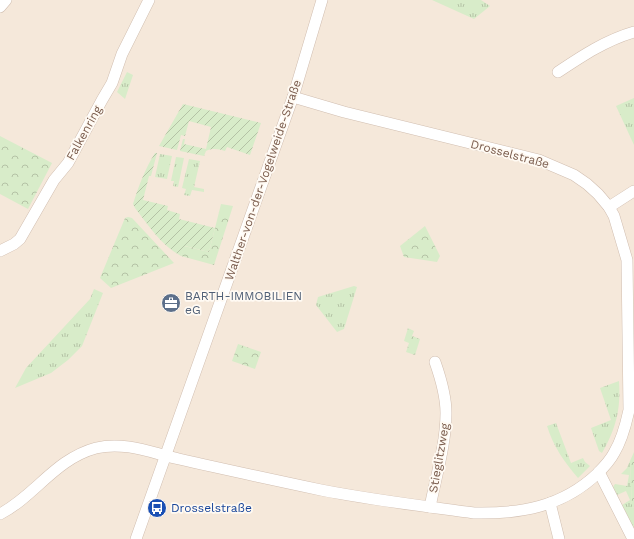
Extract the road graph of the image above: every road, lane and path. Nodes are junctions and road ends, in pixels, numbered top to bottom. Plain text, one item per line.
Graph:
1 (6, 0) edge
2 (149, 0) edge
3 (322, 0) edge
4 (0, 7) edge
5 (634, 32) edge
6 (558, 72) dead end
7 (293, 97) junction
8 (634, 191) edge
9 (609, 207) junction
10 (0, 251) edge
11 (435, 362) dead end
12 (166, 456) junction
13 (598, 472) junction
14 (550, 503) junction
15 (430, 507) junction
16 (0, 514) edge
17 (136, 539) edge
18 (559, 539) edge
19 (633, 539) edge

1 - 4 street
2 - 10 street, Falkenring
3 - 7 street, Walther-von-der-Vogelweide-Straße
5 - 6 street
7 - 9 street, Drosselstraße
7 - 12 street, Walther-von-der-Vogelweide-Straße
8 - 9 street
9 - 13 street, Drosselstraße
11 - 15 street, Stieglitzweg
12 - 15 street, Drosselstraße
12 - 16 street, Drosselstraße
12 - 17 street, Walther-von-der-Vogelweide-Straße
13 - 14 street, Drosselstraße
13 - 19 street
14 - 15 street, Drosselstraße
14 - 18 street

